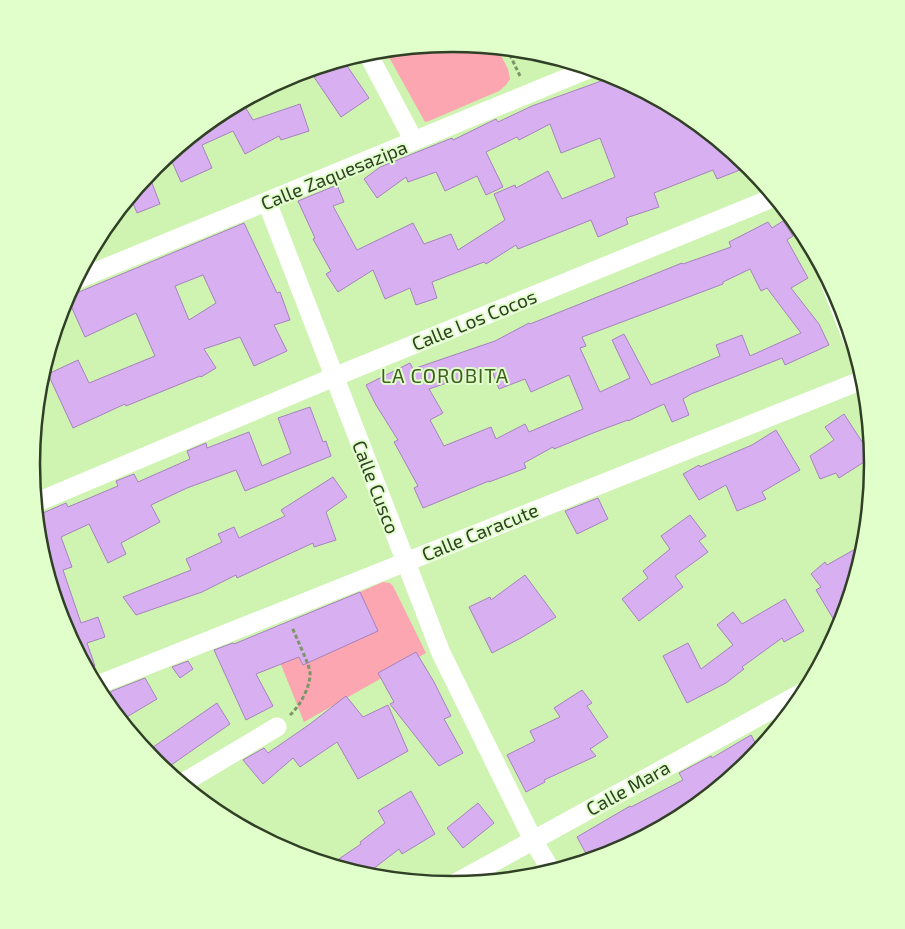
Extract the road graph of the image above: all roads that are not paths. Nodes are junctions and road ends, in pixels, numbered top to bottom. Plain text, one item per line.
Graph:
1 (371, 60) edge
2 (580, 73) edge
3 (414, 141) junction
4 (769, 200) edge
5 (267, 202) junction
6 (86, 276) edge
7 (334, 378) junction
8 (857, 382) edge
9 (42, 500) edge
10 (405, 561) junction
11 (103, 683) edge
12 (792, 698) edge
13 (277, 727) road end
14 (187, 780) edge
15 (533, 840) junction
16 (548, 866) edge
17 (467, 876) edge

1 - 3 street
2 - 3 street, Calle Zaquesazipa
3 - 5 street, Calle Zaquesazipa
4 - 7 street, Calle Los Cocos
5 - 6 street, Calle Zaquesazipa
5 - 7 street, Calle Cusco
7 - 9 street, Calle Los Cocos
7 - 10 street, Calle Cusco
8 - 10 street, Calle Caracute
10 - 11 street, Calle Caracute
10 - 15 street, Calle Cusco
12 - 15 street, Calle Mara
13 - 14 street
15 - 16 street, Calle Cusco
15 - 17 street, Calle Mara

